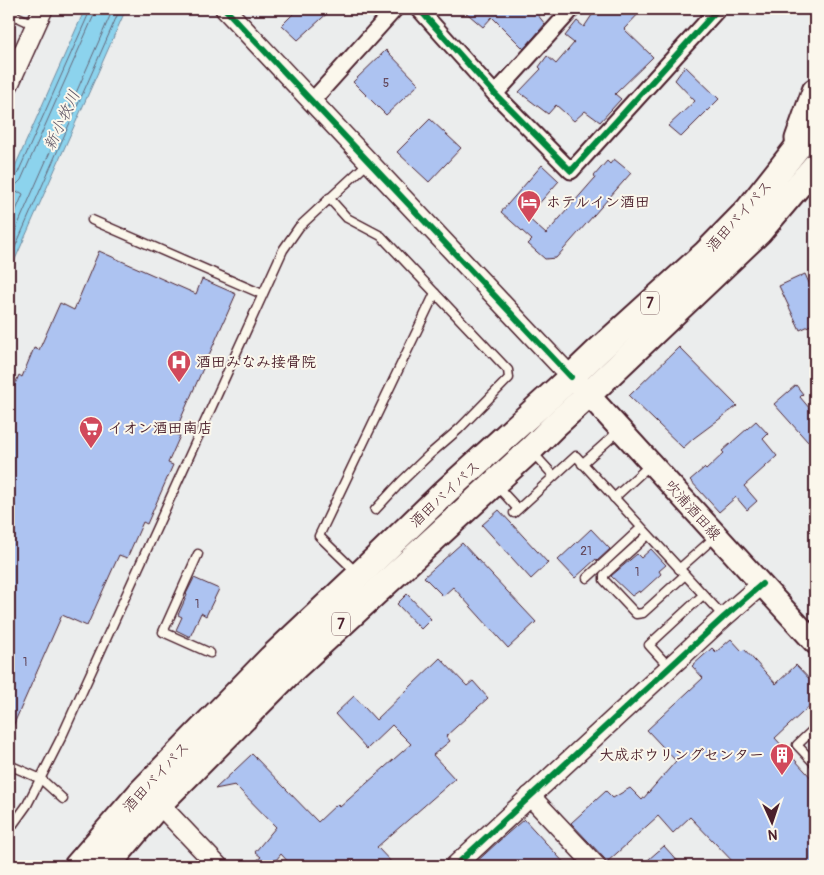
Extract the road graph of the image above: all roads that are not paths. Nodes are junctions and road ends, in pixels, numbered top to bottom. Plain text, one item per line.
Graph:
1 (225, 9) edge
2 (395, 9) edge
3 (419, 9) edge
4 (572, 9) edge
5 (718, 9) edge
6 (9, 13) edge
7 (39, 17) edge
8 (9, 84) edge
9 (815, 91) edge
10 (495, 94) junction
11 (312, 101) junction
12 (815, 125) edge
13 (792, 156) junction
14 (369, 162) junction
15 (815, 167) edge
16 (329, 198) junction
17 (92, 220) dead end
18 (735, 239) junction
19 (435, 293) junction
20 (262, 294) junction
21 (571, 377) junction
22 (588, 395) junction
23 (620, 430) junction
24 (530, 450) junction
25 (582, 464) junction
26 (651, 464) junction
27 (554, 476) junction
28 (494, 483) junction
29 (614, 498) junction
30 (375, 510) dead end
31 (641, 528) junction
32 (648, 535) junction
33 (717, 535) junction
34 (198, 554) dead end
35 (682, 572) junction
36 (360, 575) junction
37 (587, 578) dead end
38 (762, 584) junction
39 (704, 595) junction
40 (724, 617) junction
41 (815, 643) edge
42 (210, 653) dead end
43 (670, 668) junction
44 (815, 728) edge
45 (815, 764) edge
46 (9, 765) edge
47 (40, 779) junction
48 (530, 796) junction
49 (63, 799) dead end
50 (159, 804) junction
51 (9, 830) edge
52 (78, 866) edge
53 (107, 866) edge
54 (218, 866) edge
55 (455, 866) edge
56 (596, 866) edge

1 - 11 street
2 - 11 street
3 - 10 street
4 - 10 street
5 - 10 street
6 - 7 lane
7 - 8 street
9 - 13 highway
11 - 14 street
12 - 13 highway, 酒田バイパス / 7
13 - 18 highway, 酒田バイパス / 7
14 - 16 lane
14 - 21 street
15 - 18 highway, 酒田バイパス / 7
16 - 19 lane
16 - 20 lane
17 - 20 lane
18 - 21 highway, 酒田バイパス / 7
18 - 22 highway, 酒田バイパス / 7
19 - 30 lane
19 - 36 lane
20 - 47 lane
21 - 22 main road, 吹浦酒田線
21 - 36 highway, 酒田バイパス / 7
22 - 23 main road, 吹浦酒田線
22 - 24 highway, 酒田バイパス / 7
23 - 25 lane
23 - 26 main road, 吹浦酒田線
24 - 27 lane
24 - 28 highway, 酒田バイパス / 7
25 - 27 lane
25 - 29 lane
26 - 29 lane
26 - 33 main road, 吹浦酒田線
27 - 28 lane
28 - 50 highway, 酒田バイパス / 7
29 - 31 lane
31 - 32 lane
31 - 37 lane
32 - 35 lane
32 - 35 lane
33 - 35 lane
33 - 38 main road, 吹浦酒田線
34 - 42 lane
35 - 39 lane
36 - 52 highway, 酒田バイパス / 7
38 - 40 street
38 - 41 main road, 吹浦酒田線
39 - 40 lane
39 - 43 lane
40 - 43 street
43 - 48 street
44 - 45 lane
46 - 47 lane
47 - 49 lane
47 - 51 lane
48 - 55 street
48 - 56 street
50 - 53 highway, 酒田バイパス / 7
50 - 54 street

